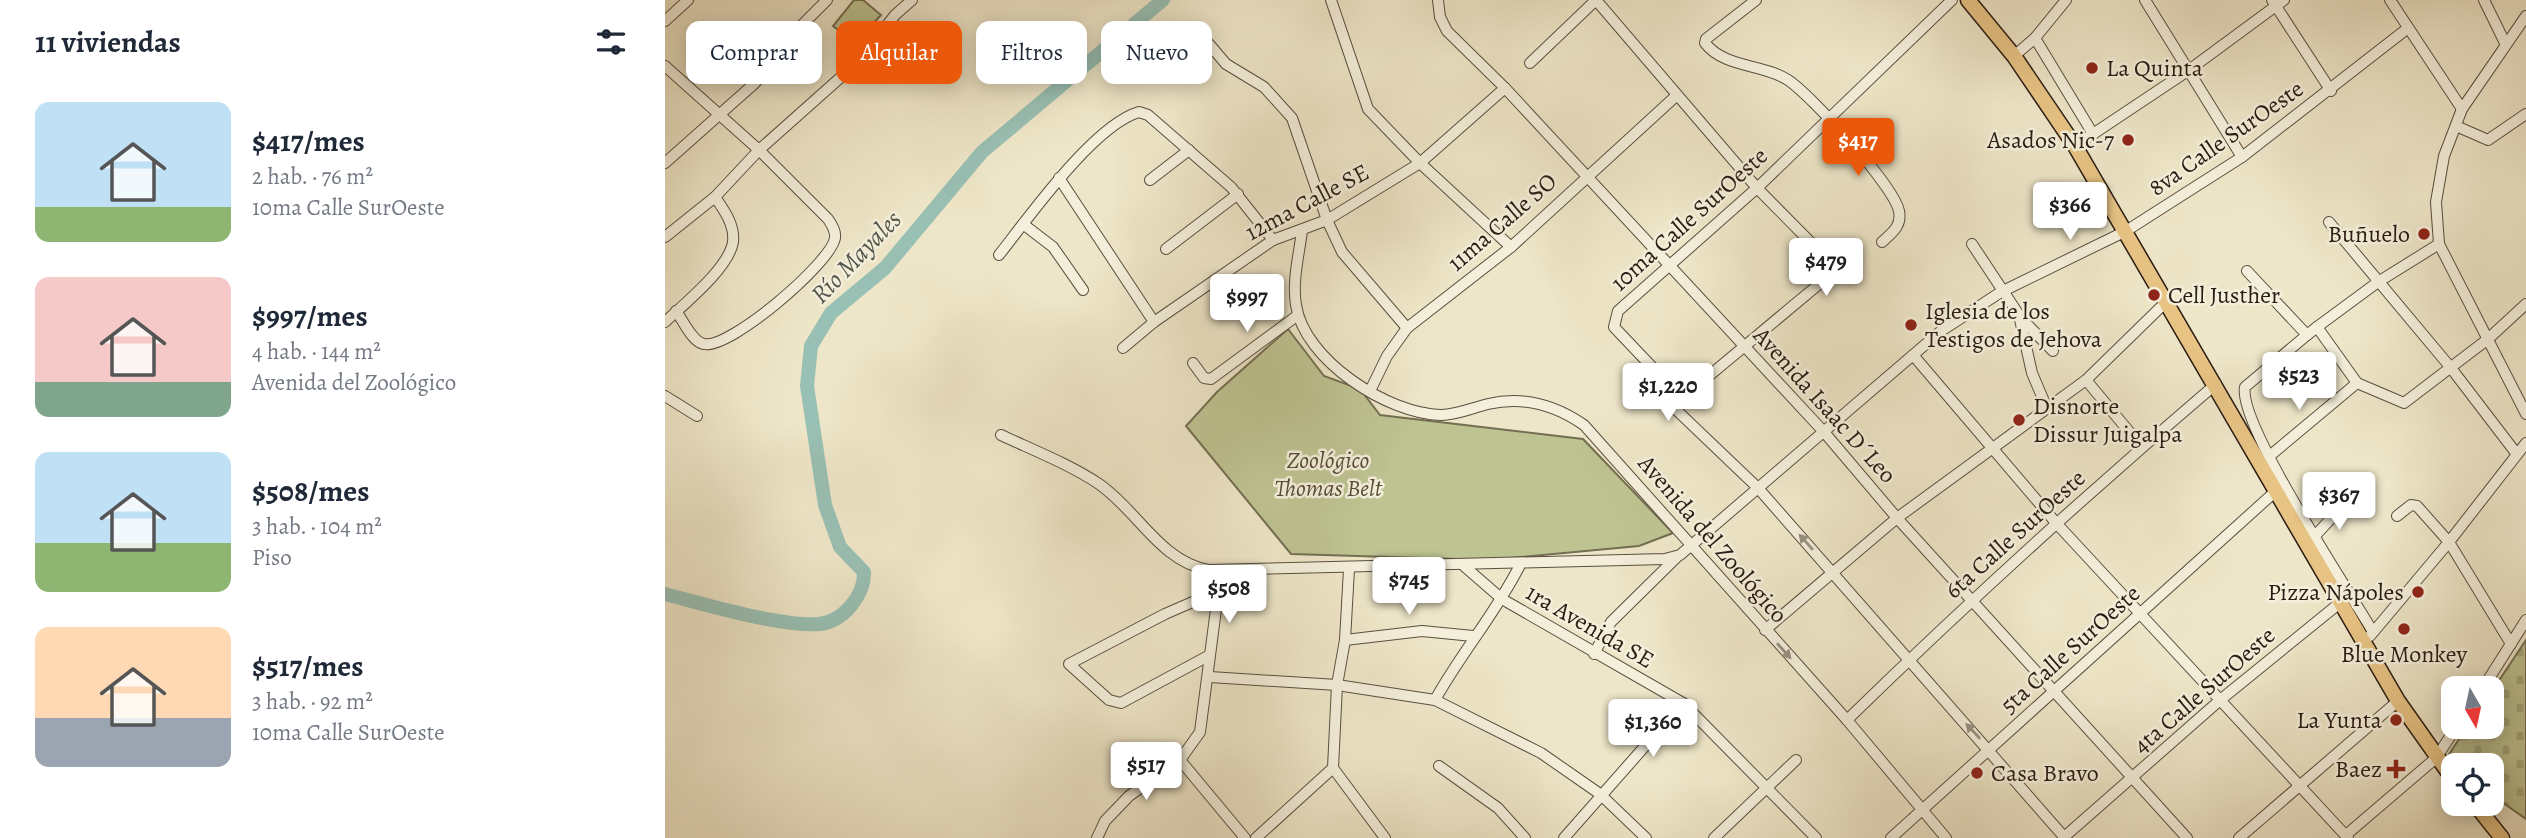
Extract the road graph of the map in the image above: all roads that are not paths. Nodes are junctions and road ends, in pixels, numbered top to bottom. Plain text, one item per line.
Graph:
1 (688, 0) edge
2 (827, 0) edge
3 (912, 0) edge
4 (1438, 0) edge
5 (1596, 0) edge
6 (1756, 0) edge
7 (1951, 0) edge
8 (2066, 0) edge
9 (2145, 0) edge
10 (2390, 0) edge
11 (2484, 0) edge
12 (1331, 2) edge
13 (2277, 2) edge
14 (1976, 4) edge
15 (2523, 19) edge
16 (665, 21) edge
17 (2408, 28) junction
18 (2526, 33) edge
19 (2035, 38) junction
20 (2505, 43) junction
21 (1212, 48) edge
22 (2014, 56) junction
23 (1530, 63) dead end
24 (665, 66) edge
25 (2189, 70) junction
26 (1505, 88) junction
27 (2331, 90) junction
28 (1676, 96) junction
29 (2462, 109) junction
30 (2526, 114) edge
31 (719, 115) junction
32 (1830, 117) junction
33 (2456, 126) junction
34 (2093, 134) junction
35 (2075, 146) junction
36 (758, 150) junction
37 (1189, 150) junction
38 (2242, 157) junction
39 (666, 161) edge
40 (1420, 163) junction
41 (1586, 177) junction
42 (1059, 178) junction
43 (1150, 180) dead end
44 (1757, 188) junction
45 (1238, 194) junction
46 (715, 197) junction
47 (1327, 220) junction
48 (2329, 222) dead end
49 (1023, 224) junction
50 (1302, 230) junction
51 (2126, 231) junction
52 (665, 237) edge
53 (1273, 240) junction
54 (1882, 242) dead end
55 (1972, 244) dead end
56 (2439, 244) junction
57 (1511, 247) junction
58 (1165, 249) dead end
59 (999, 255) dead end
60 (1667, 266) junction
61 (2247, 271) dead end
62 (2378, 282) junction
63 (1083, 290) dead end
64 (2001, 292) junction
65 (2167, 301) junction
66 (2526, 304) edge
67 (677, 311) junction
68 (2019, 315) junction
69 (1299, 316) junction
70 (1154, 321) junction
71 (665, 322) edge
72 (2317, 327) junction
73 (1407, 328) junction
74 (2307, 335) junction
75 (2488, 339) junction
76 (1123, 348) dead end
77 (1744, 348) junction
78 (2053, 351) dead end
79 (1913, 355) junction
80 (1193, 363) dead end
81 (2451, 368) junction
82 (2086, 380) junction
83 (2357, 383) junction
84 (2216, 384) junction
85 (1692, 390) dead end
86 (1370, 391) junction
87 (665, 396) edge
88 (2046, 407) junction
89 (2526, 414) edge
90 (697, 416) dead end
91 (1824, 432) junction
92 (1001, 435) dead end
93 (2526, 443) edge
94 (2142, 447) junction
95 (1990, 449) junction
96 (2516, 453) junction
97 (2265, 460) junction
98 (1758, 488) junction
99 (2277, 490) junction
100 (2348, 499) dead end
101 (2397, 516) dead end
102 (1897, 518) junction
103 (2057, 524) junction
104 (2312, 539) junction
105 (2449, 542) junction
106 (1691, 544) junction
107 (1679, 555) junction
108 (1520, 565) junction
109 (1464, 566) junction
110 (1349, 569) junction
111 (1221, 571) junction
112 (1835, 575) junction
113 (1218, 591) junction
114 (1502, 599) junction
115 (1973, 600) junction
116 (2341, 602) junction
117 (2139, 615) junction
118 (2526, 621) edge
119 (1765, 630) junction
120 (1473, 636) junction
121 (2369, 637) junction
122 (1345, 640) junction
123 (2511, 644) junction
124 (1594, 654) junction
125 (1210, 655) junction
126 (1908, 660) junction
127 (2491, 676) edge
128 (1210, 677) junction
129 (1337, 685) junction
130 (2055, 692) junction
131 (1436, 700) junction
132 (2219, 701) junction
133 (2397, 701) junction
134 (1683, 703) junction
135 (1847, 720) junction
136 (2448, 739) edge
137 (1989, 749) junction
138 (2436, 758) junction
139 (1180, 760) junction
140 (1796, 760) dead end
141 (2441, 764) edge
142 (1439, 766) dead end
143 (1333, 768) junction
144 (2134, 779) junction
145 (1767, 785) junction
146 (2302, 786) junction
147 (1600, 794) junction
148 (1924, 810) junction
149 (2484, 816) edge
150 (2347, 837) edge
151 (1097, 838) edge
152 (1245, 838) edge
153 (1256, 838) edge
154 (1385, 838) edge
155 (1524, 838) edge
156 (1564, 838) edge
157 (1646, 838) edge
158 (1714, 838) edge
159 (1816, 838) edge
160 (1891, 838) edge
161 (1946, 838) edge
162 (2064, 838) edge
163 (2187, 838) edge
164 (2239, 838) edge
165 (2502, 838) edge

1 - 16 street
2 - 31 street
3 - 36 street
4 - 26 street, Avenida Isaac D´Leo
5 - 23 street
5 - 28 street
6 - 32 street
7 - 32 street, 10ma Calle SurOeste
8 - 19 street
9 - 25 street
10 - 17 street
11 - 20 street
12 - 40 street
13 - 25 street
13 - 27 street
14 - 22 highway
15 - 18 street
15 - 20 street
17 - 27 street, 8va Calle SurOeste
17 - 29 street
19 - 22 street
19 - 34 street
20 - 29 street
21 - 47 street
22 - 35 highway
24 - 31 street
25 - 34 street
25 - 38 street
26 - 40 street, 12ma Calle SE
26 - 41 street, Avenida Isaac D´Leo
27 - 38 street, 8va Calle SurOeste
28 - 41 street, 11ma Calle SO
28 - 44 street
29 - 33 street
30 - 33 street
31 - 36 street
31 - 39 street
32 - 44 street, 10ma Calle SurOeste
32 - 54 street
33 - 56 street
34 - 35 street
35 - 51 highway
36 - 46 street
36 - 67 street
37 - 42 street
37 - 43 street
37 - 45 street
38 - 51 street, 8va Calle SurOeste
40 - 47 street, 12ma Calle SE
40 - 57 street
41 - 57 street, 11ma Calle SO
41 - 60 street, Avenida Isaac D´Leo
42 - 49 street
42 - 70 street
44 - 60 street, 10ma Calle SurOeste
44 - 77 street
45 - 53 street
45 - 58 street
46 - 52 street
46 - 67 street
47 - 50 street, 12ma Calle SE
47 - 73 street
48 - 62 street
49 - 59 street
49 - 63 street
50 - 53 street, 12ma Calle SE
50 - 69 street, Avenida del Zoológico
51 - 64 street, 8va Calle SurOeste
51 - 65 highway
53 - 70 street, 12ma Calle SE
55 - 64 street
56 - 62 street
56 - 75 street
57 - 73 street, 11ma Calle SO
60 - 77 street, Avenida Isaac D´Leo
60 - 98 street, 10ma Calle SurOeste
61 - 74 street
62 - 72 street
62 - 81 street
64 - 68 street
64 - 79 street, 8va Calle SurOeste
65 - 82 street
65 - 84 highway
66 - 75 street
67 - 71 street
68 - 78 street
68 - 88 street
69 - 80 street
69 - 86 street, Avenida del Zoológico
70 - 76 street, 12ma Calle SE
72 - 74 street
72 - 83 street
73 - 86 street, 11ma Calle SO
74 - 97 street
75 - 81 street
75 - 89 street
77 - 85 street
77 - 91 street, Avenida Isaac D´Leo
79 - 91 street, 8va Calle SurOeste
79 - 95 street
81 - 83 street
81 - 96 street
82 - 88 street
82 - 94 street
83 - 97 street
84 - 94 street, 6ta Calle SurOeste
84 - 97 highway
86 - 106 street, Avenida del Zoológico
87 - 90 street
88 - 95 street
91 - 98 street, 8va Calle SurOeste
91 - 102 street, Avenida Isaac D´Leo
92 - 111 street
93 - 96 street
94 - 103 street, 6ta Calle SurOeste
95 - 102 street
95 - 103 street
96 - 105 street
97 - 99 highway
97 - 104 street
98 - 106 street, 8va Calle SurOeste
112 -> 98 street
99 - 104 highway
99 - 117 street, 5ta Calle SurOeste
100 - 104 street
101 - 105 street
102 - 112 street
102 - 115 street, Avenida Isaac D´Leo
103 - 115 street, 6ta Calle SurOeste
103 - 117 street
104 - 116 highway
104 - 121 street
105 - 121 street
105 - 123 street
106 - 107 street, 8va Calle SurOeste
106 - 119 street, Avenida del Zoológico
107 - 108 street
107 - 124 street, 8va Calle SurOeste
108 - 109 street
108 - 114 street
109 - 110 street
109 - 114 street, 1ra Avenida SE
110 - 111 street
110 - 122 street
111 - 113 street
112 - 119 street
112 - 126 street
113 - 125 street
113 - 125 street
114 - 120 street
114 - 124 street, 1ra Avenida SE
115 - 126 street, 6ta Calle SurOeste
115 - 130 street, Avenida Isaac D´Leo
116 - 121 highway
116 - 132 street, 4ta Calle SurOeste
117 - 130 street, 5ta Calle SurOeste
117 - 132 street
118 - 123 street
119 -> 135 street, Avenida del Zoológico
120 - 122 street
120 - 131 street
121 - 133 highway
122 - 129 street
123 - 127 street
124 - 134 street, 1ra Avenida SE
125 - 128 street
126 - 135 street, 6ta Calle SurOeste
137 -> 126 street
128 - 129 street
128 - 139 street
129 - 131 street
129 - 143 street
130 - 137 street, 5ta Calle SurOeste
130 - 144 street, Avenida Isaac D´Leo
131 - 147 street
132 - 144 street, 4ta Calle SurOeste
132 - 146 street
133 - 138 highway
133 - 146 street
134 - 145 street, 1ra Avenida SE
134 - 147 street
135 - 148 street, Avenida del Zoológico
136 - 138 street
137 - 148 street, 5ta Calle SurOeste
137 - 162 street
138 - 141 highway
138 - 150 street
139 - 151 street
139 - 152 street
140 - 145 street
142 - 155 street
143 - 153 street
143 - 154 street
144 - 162 street, 4ta Calle SurOeste
144 - 163 street, Avenida Isaac D´Leo
145 - 158 street
145 - 159 street, 1ra Avenida SE
146 - 150 street
146 - 164 street
147 - 156 street
147 - 157 street
148 - 160 street, 5ta Calle SurOeste
148 - 161 street, Avenida del Zoológico
149 - 165 highway

